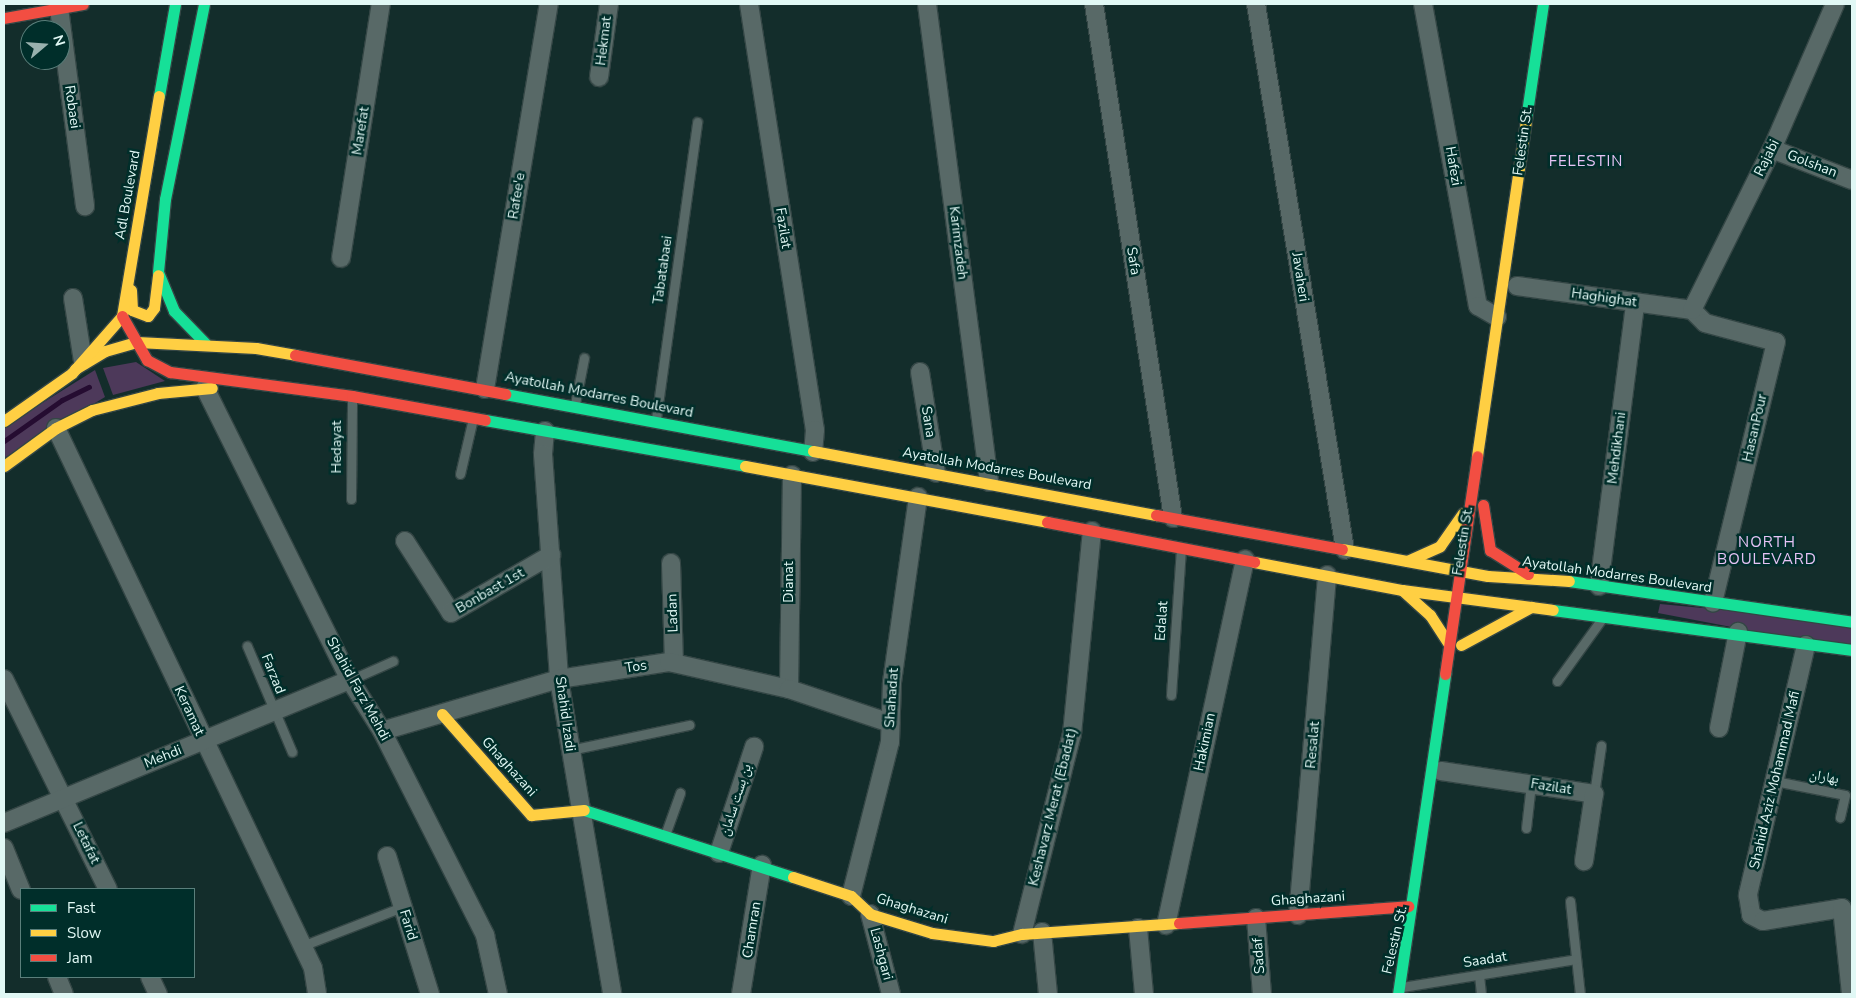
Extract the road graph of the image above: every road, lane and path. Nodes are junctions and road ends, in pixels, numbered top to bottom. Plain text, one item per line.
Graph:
1 (84, 4) edge
2 (174, 4) edge
3 (204, 4) edge
4 (381, 4) edge
5 (549, 4) edge
6 (609, 4) edge
7 (749, 4) edge
8 (927, 4) edge
9 (1094, 4) edge
10 (1256, 4) edge
11 (1423, 4) edge
12 (1543, 4) edge
13 (1835, 4) edge
14 (217, 6) dead end
15 (59, 8) junction
16 (4, 18) edge
17 (200, 29) junction
18 (599, 77) dead end
19 (697, 122) dead end
20 (1772, 149) junction
21 (1852, 180) edge
22 (85, 206) dead end
23 (340, 258) dead end
24 (132, 262) junction
25 (1520, 268) dead end
26 (158, 272) junction
27 (1516, 291) joint
28 (73, 298) dead end
29 (1692, 310) junction
30 (1634, 311) dead end
31 (122, 316) junction
32 (1497, 317) junction
33 (137, 342) junction
34 (175, 343) junction
35 (206, 344) junction
36 (584, 358) dead end
37 (161, 367) junction
38 (76, 368) junction
39 (920, 372) dead end
40 (205, 388) junction
41 (485, 389) junction
42 (314, 390) junction
43 (352, 396) junction
44 (576, 407) junction
45 (473, 417) junction
46 (4, 421) edge
47 (656, 422) junction
48 (56, 428) junction
49 (545, 431) junction
50 (582, 437) junction
51 (813, 452) junction
52 (4, 466) edge
53 (936, 473) junction
54 (460, 474) dead end
55 (792, 475) junction
56 (1488, 476) dead end
57 (989, 482) junction
58 (1057, 495) junction
59 (918, 497) junction
60 (351, 499) dead end
61 (1078, 499) junction
62 (1469, 505) junction
63 (1484, 505) junction
64 (1173, 518) junction
65 (1049, 522) junction
66 (1069, 526) junction
67 (1092, 531) junction
68 (405, 541) dead end
69 (1181, 548) junction
70 (1345, 550) junction
71 (551, 555) junction
72 (1245, 559) junction
73 (1407, 561) junction
74 (671, 563) dead end
75 (1296, 569) junction
76 (1454, 570) junction
77 (1473, 573) junction
78 (1327, 575) junction
79 (1533, 576) junction
80 (1451, 586) junction
81 (1402, 590) junction
82 (1649, 595) junction
83 (1469, 596) junction
84 (1599, 596) junction
85 (1453, 599) junction
86 (1722, 604) junction
87 (1531, 607) junction
88 (1604, 616) junction
89 (1851, 618) edge
90 (1734, 631) junction
91 (1448, 643) junction
92 (1461, 645) junction
93 (1806, 645) junction
94 (247, 646) dead end
95 (1852, 650) edge
96 (394, 661) dead end
97 (674, 663) junction
98 (559, 678) junction
99 (4, 679) edge
100 (350, 680) junction
101 (1557, 681) dead end
102 (789, 689) junction
103 (1171, 695) dead end
104 (273, 712) junction
105 (442, 714) junction
106 (890, 723) junction
107 (689, 725) dead end
108 (1719, 728) dead end
109 (382, 731) junction
110 (203, 741) junction
111 (1601, 746) dead end
112 (754, 747) dead end
113 (570, 750) junction
114 (292, 752) dead end
115 (1441, 771) junction
116 (1775, 782) junction
117 (1531, 784) junction
118 (680, 793) dead end
119 (1594, 794) junction
120 (64, 798) junction
121 (579, 808) junction
122 (1840, 817) dead end
123 (4, 823) edge
124 (1526, 828) dead end
125 (665, 835) junction
126 (4, 848) edge
127 (719, 852) junction
128 (386, 856) dead end
129 (1584, 861) dead end
130 (762, 865) junction
131 (20, 888) edge
132 (108, 888) edge
133 (851, 896) junction
134 (1570, 901) dead end
135 (1408, 906) junction
136 (402, 907) junction
137 (870, 914) junction
138 (1298, 915) junction
139 (1256, 918) junction
140 (1166, 925) junction
141 (1138, 928) junction
142 (1042, 932) junction
143 (1022, 934) junction
144 (302, 946) junction
145 (1576, 959) junction
146 (1479, 974) junction
147 (57, 978) edge
148 (150, 978) edge
149 (1399, 991) edge
150 (64, 994) edge
151 (158, 994) edge
152 (317, 994) edge
153 (430, 994) edge
154 (498, 994) edge
155 (612, 994) edge
156 (741, 994) edge
157 (891, 994) edge
158 (1048, 994) edge
159 (1144, 994) edge
160 (1262, 994) edge
161 (1481, 994) edge
162 (1580, 994) edge
163 (1852, 994) edge

1 - 15 main road
2 - 24 main road, Adl Boulevard
3 - 17 main road
4 - 23 street, Marefat
5 - 41 street, Rafee'e
6 - 18 street, Hekmat
7 - 51 street, Fazilat
8 - 57 street, Karimzadeh
9 - 64 street, Safa
10 - 70 street, Javaheri
11 - 32 street, Hafezi
12 - 32 main road, Felestin St.
13 - 20 street, Rajabi
14 - 17 main road
15 - 16 main road
15 - 22 street, Robaei
17 - 26 main road
19 - 47 lane, Tabatabaei
20 - 21 street, Golshan
20 - 29 street, Rajabi
24 - 26 main road
24 - 31 main road, Adl Boulevard
25 - 27 main road
26 - 35 main road
27 - 29 street, Haghighat
28 - 38 street
29 - 86 street, HasanPour
30 - 84 street, Mehdikhani
31 - 33 main road
31 - 38 main road
32 - 62 main road, Felestin St.
33 - 34 main road, Ayatollah Modarres Boulevard
33 - 37 main road
33 - 38 main road, Ayatollah Modarres Boulevard
34 - 35 main road, Ayatollah Modarres Boulevard
34 - 37 main road
35 - 41 main road, Ayatollah Modarres Boulevard
36 - 44 lane
37 - 42 main road
38 - 46 main road, Ayatollah Modarres Boulevard
39 - 53 street, Sana
40 - 42 main road
40 - 48 main road
40 - 100 street, Shahid Farz Mehdi
41 - 44 main road, Ayatollah Modarres Boulevard
42 - 43 main road
43 - 45 main road
43 - 60 lane, Hedayat
44 - 47 main road, Ayatollah Modarres Boulevard
44 - 50 main road
45 - 49 main road
45 - 54 lane
47 - 51 main road, Ayatollah Modarres Boulevard
48 - 52 main road
48 - 110 street, Keramat
49 - 50 main road
49 - 71 street, Shahid Izadi
50 - 55 main road
51 - 53 main road, Ayatollah Modarres Boulevard
53 - 57 main road, Ayatollah Modarres Boulevard
55 - 59 main road
55 - 102 street, Dianat
56 - 63 main road, Felestin St.
57 - 58 main road, Ayatollah Modarres Boulevard
58 - 61 main road, Ayatollah Modarres Boulevard
58 - 65 main road
59 - 65 main road
59 - 106 street, Shahadat
61 - 64 main road, Ayatollah Modarres Boulevard
61 - 66 main road
62 - 73 main road
62 - 76 main road, Felestin St.
63 - 77 main road, Felestin St.
63 - 79 main road
64 - 70 main road, Ayatollah Modarres Boulevard
65 - 66 main road
66 - 67 main road
67 - 69 main road
67 - 143 street, Keshavarz Merat (Ebadat)
68 - 71 street, Bonbast 1st
69 - 72 main road
69 - 103 lane, Edalat
70 - 73 main road, Ayatollah Modarres Boulevard
71 - 98 street, Shahid Izadi
72 - 75 main road
72 - 140 street, Hakimian
73 - 76 main road, Ayatollah Modarres Boulevard
74 - 97 street, Ladan
75 - 78 main road
75 - 80 main road
76 - 77 main road, Ayatollah Modarres Boulevard
76 - 80 main road, Felestin St.
77 - 79 main road, Ayatollah Modarres Boulevard
77 - 80 main road
77 - 83 main road, Felestin St.
78 - 81 main road
78 - 138 street, Resalat
79 - 84 main road, Ayatollah Modarres Boulevard
80 - 85 main road, Felestin St.
81 - 85 main road
81 - 91 main road
82 - 84 main road, Ayatollah Modarres Boulevard
82 - 84 main road
82 - 86 main road, Ayatollah Modarres Boulevard
83 - 84 main road
83 - 85 main road
83 - 87 main road
83 - 92 main road, Felestin St.
85 - 91 main road, Felestin St.
86 - 89 main road, Ayatollah Modarres Boulevard
86 - 90 main road
87 - 88 main road
87 - 92 main road
88 - 90 main road
88 - 101 lane
90 - 93 main road
90 - 108 street
91 - 135 main road, Felestin St.
92 - 115 main road, Felestin St.
93 - 95 main road
93 - 116 street, Shahid Aziz Mohammad Mafi
94 - 104 lane, Farzad
96 - 100 lane
97 - 98 street, Tos
97 - 102 street, Tos
98 - 105 street, Tos
98 - 113 street, Shahid Izadi
99 - 120 street, Letafat
100 - 104 street, Mehdi
100 - 109 street, Shahid Farz Mehdi
102 - 106 street, Tos
104 - 110 street, Mehdi
104 - 114 lane, Farzad
105 - 109 street, Tos
105 - 121 main road, Ghaghazani
106 - 133 street, Shahadat
107 - 113 lane
109 - 154 street, Shahid Farz Mehdi
110 - 120 street, Mehdi
110 - 144 street, Keramat
111 - 119 lane
112 - 127 street, بن بست سامان
113 - 121 street, Shahid Izadi
115 - 117 street, Fazilat
115 - 149 main road, Felestin St.
116 - 122 lane, بهاران
116 - 163 street, Shahid Aziz Mohammad Mafi
117 - 119 street, Fazilat
117 - 124 lane
118 - 125 lane
119 - 129 street
120 - 123 street, Mehdi
120 - 132 street, Letafat
121 - 125 main road, Ghaghazani
121 - 155 street, Shahid Izadi
125 - 127 main road, Ghaghazani
126 - 131 street
127 - 130 main road, Ghaghazani
128 - 136 street, Farid
130 - 133 main road, Ghaghazani
130 - 156 street, Chamran
133 - 137 main road, Ghaghazani
134 - 145 lane
135 - 138 main road, Ghaghazani
135 - 149 main road, Felestin St.
136 - 144 lane
136 - 153 street, Farid
137 - 143 main road, Ghaghazani
137 - 157 street, Lashgari
138 - 139 main road, Ghaghazani
139 - 140 main road, Ghaghazani
139 - 160 street, Sadaf
140 - 141 main road, Ghaghazani
141 - 142 main road, Ghaghazani
141 - 159 street
142 - 143 main road, Ghaghazani
142 - 158 street
144 - 152 street, Keramat
145 - 146 lane, Saadat
145 - 162 lane
146 - 149 lane, Saadat
146 - 161 lane
147 - 150 street
148 - 151 street

